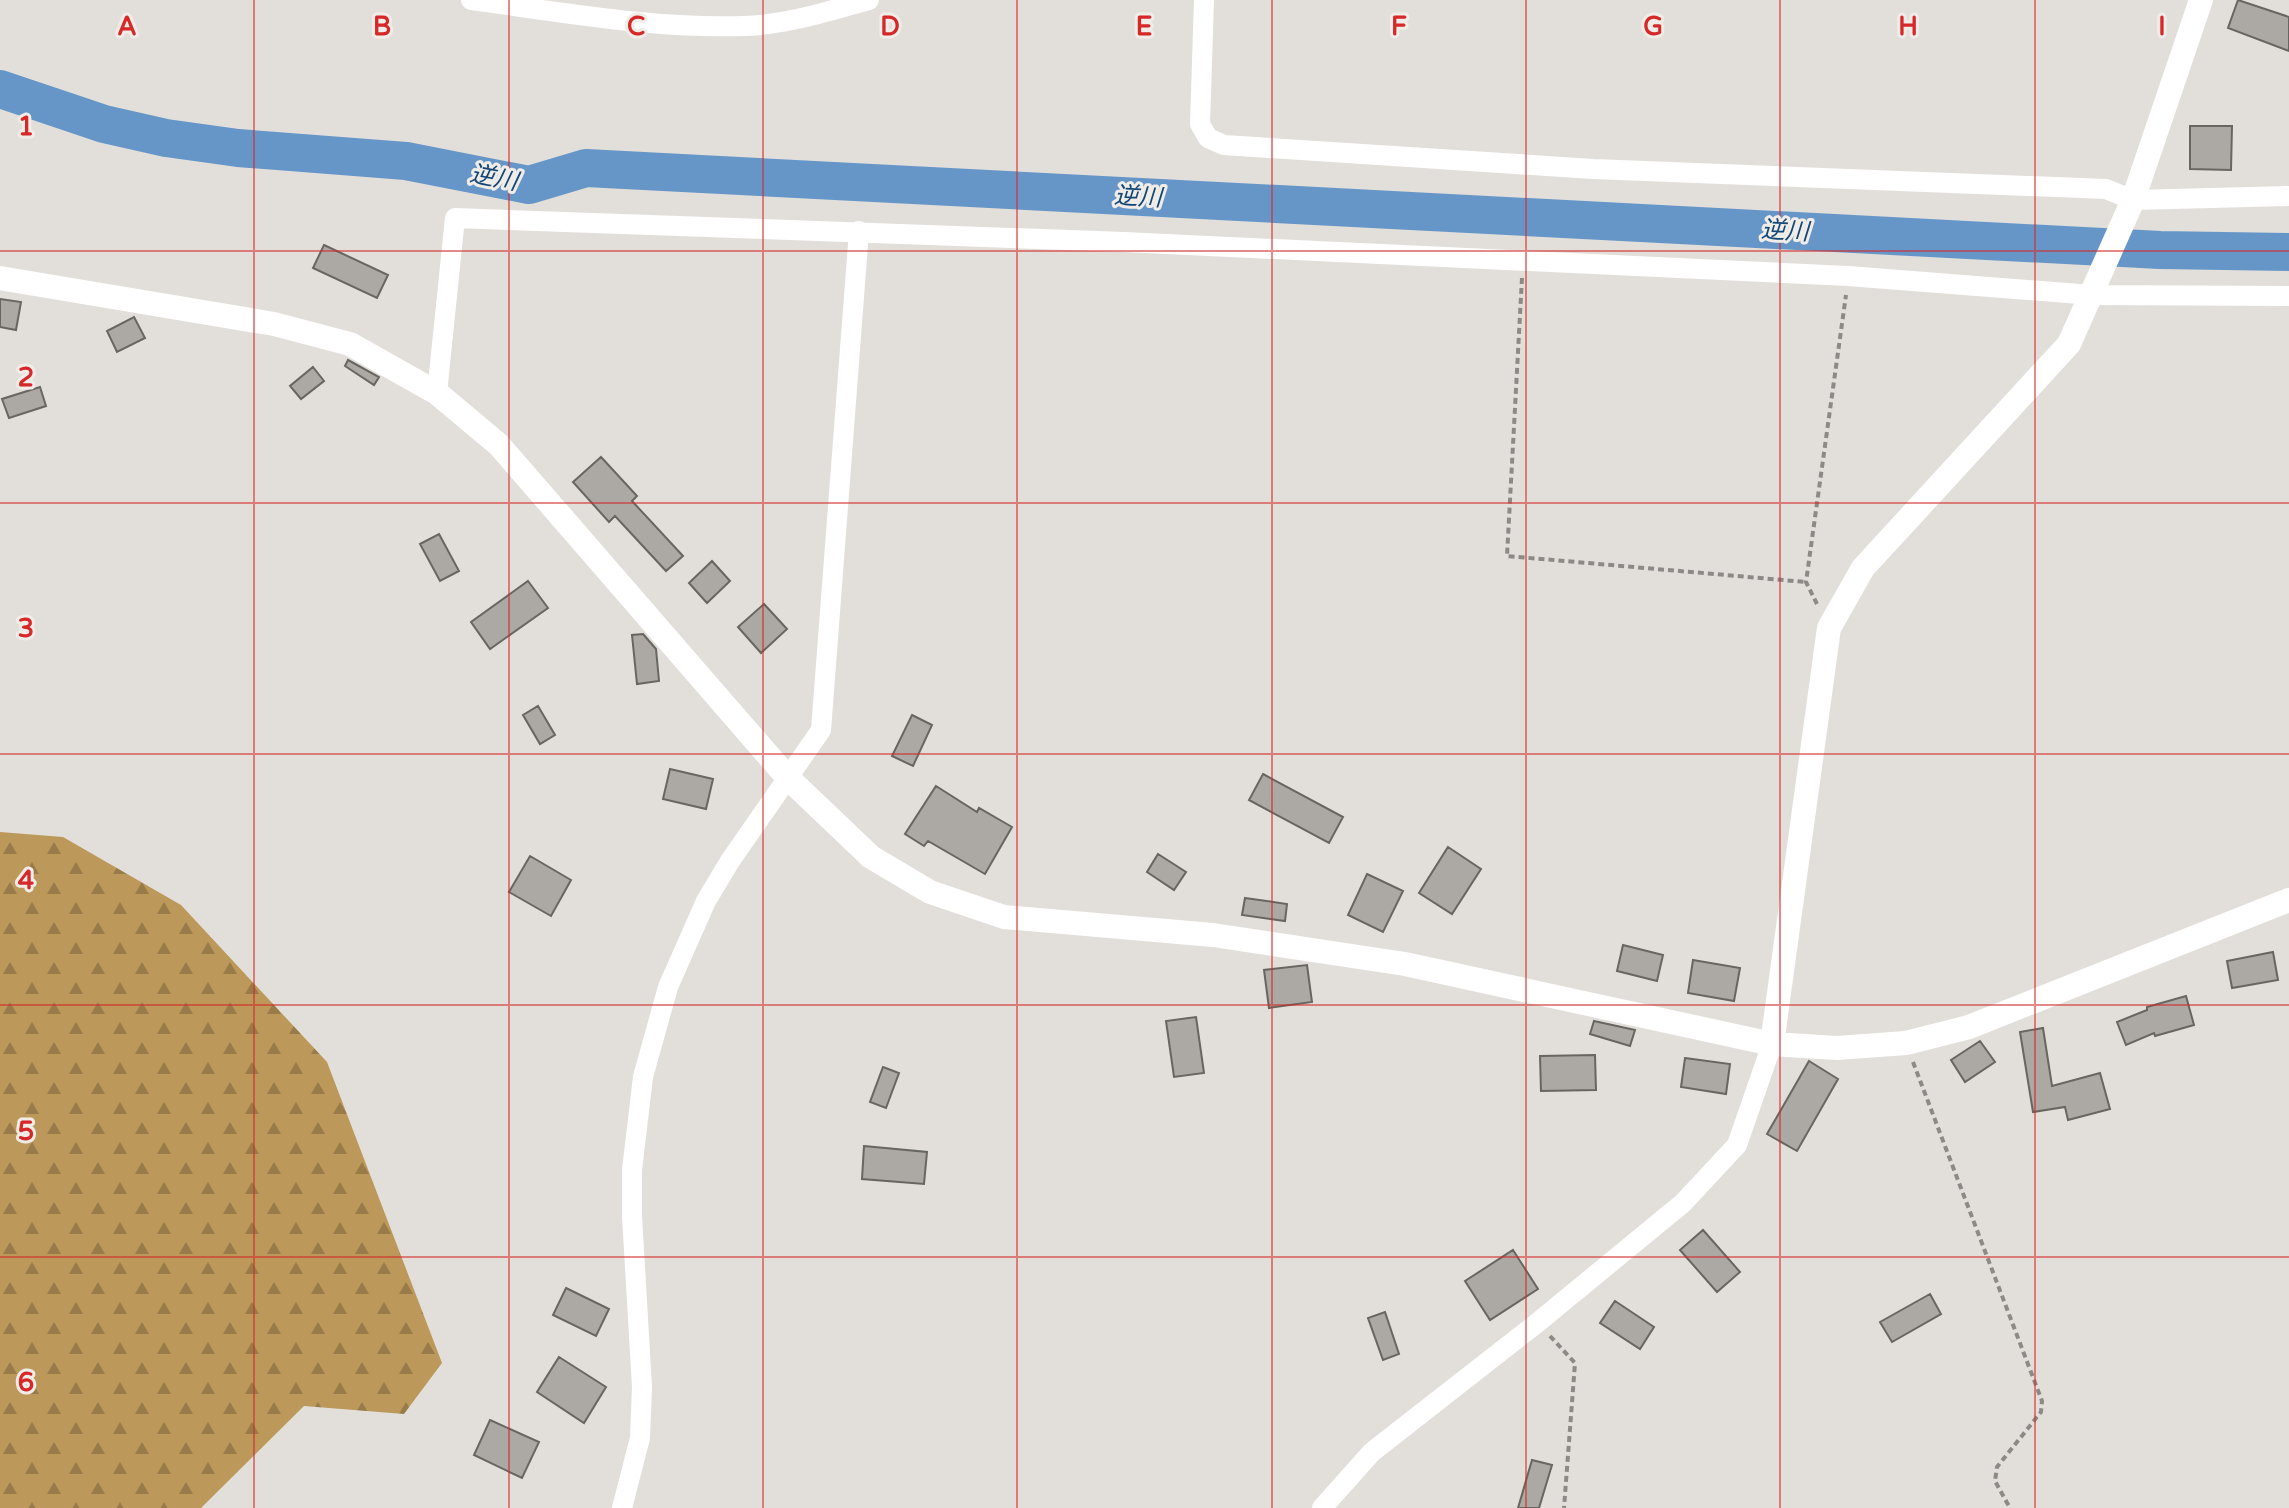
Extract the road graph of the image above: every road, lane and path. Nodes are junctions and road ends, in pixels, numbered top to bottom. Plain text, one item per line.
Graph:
1 (471, 0) edge
2 (869, 0) edge
3 (1204, 0) edge
4 (2201, 0) edge
5 (2289, 196) edge
6 (2133, 200) junction
7 (859, 231) junction
8 (1523, 261) junction
9 (1848, 276) junction
10 (0, 278) edge
11 (2092, 295) junction
12 (2289, 296) edge
13 (437, 393) junction
14 (787, 777) junction
15 (2289, 900) edge
16 (1906, 1043) junction
17 (1772, 1044) junction
18 (1537, 1323) junction
19 (622, 1508) edge
20 (1322, 1508) edge
21 (1564, 1508) edge
22 (2010, 1508) edge

1 - 2 street
3 - 6 street
4 - 6 street
5 - 6 street
6 - 11 street
7 - 8 street
7 - 13 street
7 - 14 street
8 - 9 street
8 - 9 path
9 - 11 street
10 - 13 street
11 - 12 street
11 - 17 street
13 - 14 street
14 - 17 street
14 - 19 street
15 - 16 street
16 - 17 street
16 - 22 path
17 - 18 street
18 - 20 street
18 - 21 path

